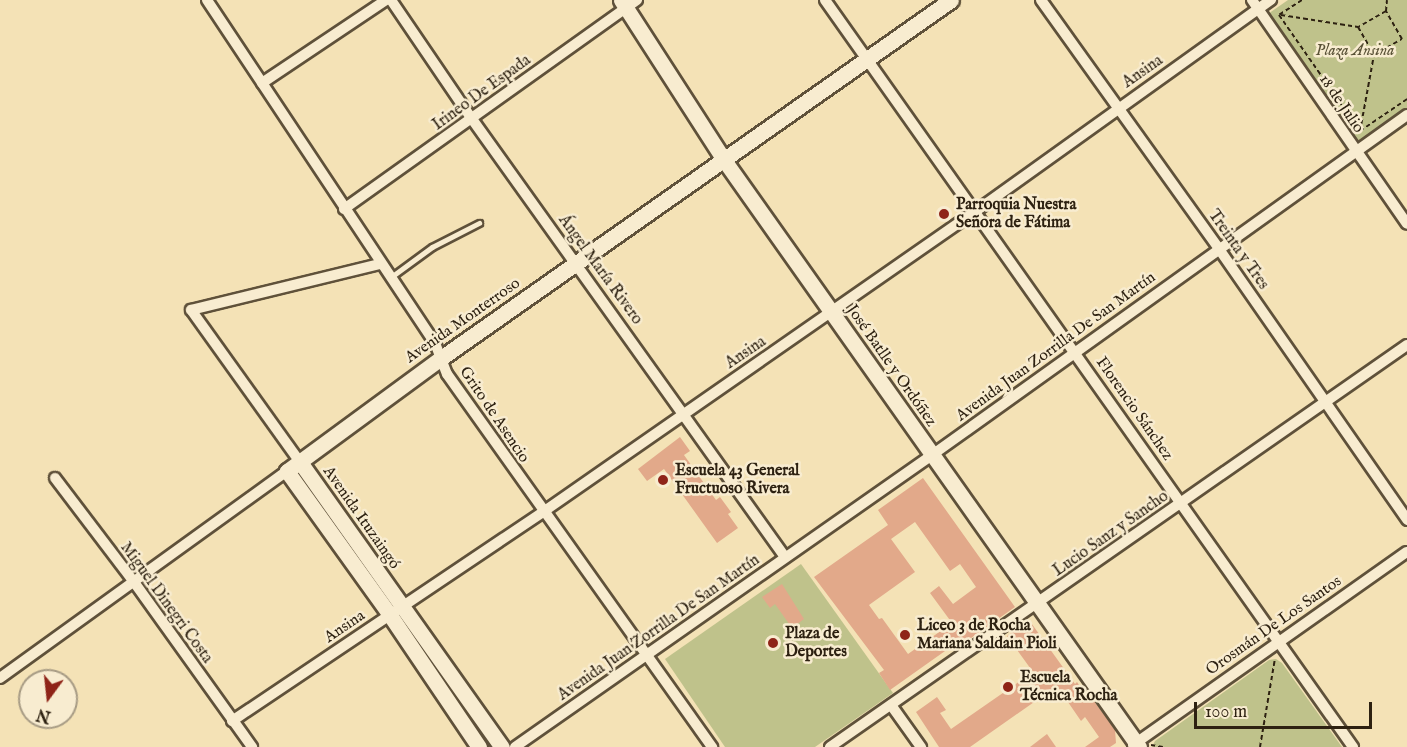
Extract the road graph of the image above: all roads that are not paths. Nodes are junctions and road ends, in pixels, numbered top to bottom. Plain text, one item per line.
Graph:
1 (207, 0) edge
2 (386, 0) edge
3 (391, 0) edge
4 (825, 0) edge
5 (951, 0) edge
6 (1041, 0) edge
7 (1271, 0) edge
8 (628, 3) edge
9 (1255, 5) edge
10 (867, 60) junction
11 (262, 83) junction
12 (1118, 107) junction
13 (1407, 115) edge
14 (472, 119) junction
15 (1356, 152) junction
16 (724, 160) junction
17 (344, 209) junction
18 (976, 211) junction
19 (479, 223) dead end
20 (1407, 224) edge
21 (1219, 249) junction
22 (577, 263) junction
23 (380, 264) junction
24 (389, 278) junction
25 (831, 313) junction
26 (1407, 345) edge
27 (1075, 351) junction
28 (441, 358) junction
29 (1325, 402) junction
30 (684, 414) junction
31 (932, 455) junction
32 (300, 462) junction
33 (287, 471) junction
34 (55, 478) dead end
35 (1181, 503) junction
36 (543, 512) junction
37 (1407, 520) edge
38 (1407, 552) edge
39 (785, 557) junction
40 (134, 582) junction
41 (1037, 604) junction
42 (397, 611) junction
43 (1279, 640) junction
44 (647, 655) junction
45 (0, 678) edge
46 (891, 705) junction
47 (232, 721) junction
48 (1135, 746) edge
49 (252, 747) edge
50 (478, 747) edge
51 (502, 747) edge
52 (515, 747) edge
53 (712, 747) edge
54 (830, 747) edge
55 (921, 747) edge
56 (1353, 747) edge

1 - 11 street, Grito de Asencio
2 - 11 street
3 - 14 street, Ángel María Rivero
4 - 10 street, Florencio Sánchez
5 - 10 street, Avenida Monterroso
6 - 12 street, Treinta y Tres
7 - 9 street, Ansina
8 - 14 street, Irineo De Espada
8 - 16 street, José Batlle y Ordóñez
9 - 12 street, Ansina
9 - 15 street, 18 de Julio
10 - 16 street, Avenida Monterroso
10 - 18 street, Florencio Sánchez
11 - 17 street, Grito de Asencio
12 - 18 street, Ansina
12 - 21 street, Treinta y Tres
13 - 15 street, Avenida Juan Zorrilla De San Martín
14 - 17 street, Irineo De Espada
14 - 22 street, Ángel María Rivero
15 - 20 street, 18 de Julio
15 - 21 street, Avenida Juan Zorrilla De San Martín
16 - 22 street, Avenida Monterroso
16 - 25 street, José Batlle y Ordóñez
17 - 23 street, Grito de Asencio
18 - 25 street, Ansina
18 - 27 street, Florencio Sánchez
19 - 24 lane
21 - 27 street, Avenida Juan Zorrilla De San Martín
21 - 29 street, Treinta y Tres
22 - 28 street, Avenida Monterroso
22 - 30 street, Ángel María Rivero
23 - 24 street, Grito de Asencio
23 - 32 street, Avenida Ituzaingó
24 - 28 street, Grito de Asencio
25 - 30 street, Ansina
25 - 31 street, José Batlle y Ordóñez
26 - 29 street, Lucio Sanz y Sancho
27 - 31 street, Avenida Juan Zorrilla De San Martín
27 - 35 street, Florencio Sánchez
28 - 32 street, Avenida Monterroso
28 - 36 street, Grito de Asencio
29 - 35 street, Lucio Sanz y Sancho
29 - 37 street, Treinta y Tres
30 - 36 street, Ansina
30 - 39 street, Ángel María Rivero
31 - 39 street, Avenida Juan Zorrilla De San Martín
31 - 41 street, José Batlle y Ordóñez
32 - 33 street, Avenida Monterroso
32 - 42 street, Avenida Ituzaingó
33 - 40 street, Avenida Monterroso
33 - 42 street, Avenida Ituzaingó
34 - 40 street, Miguel Dinegri Costa
35 - 41 street, Lucio Sanz y Sancho
35 - 43 street, Florencio Sánchez
36 - 42 street, Ansina
36 - 44 street, Grito de Asencio
38 - 43 street, Orosmán De Los Santos
39 - 44 street, Avenida Juan Zorrilla De San Martín
40 - 45 street, Avenida Monterroso
40 - 47 street, Miguel Dinegri Costa
41 - 46 street, Lucio Sanz y Sancho
41 - 48 street, José Batlle y Ordóñez
42 - 47 street, Ansina
42 - 50 street, Avenida Ituzaingó
42 - 51 street, Avenida Ituzaingó
43 - 48 street, Orosmán De Los Santos
43 - 56 street, Florencio Sánchez
44 - 52 street, Avenida Juan Zorrilla De San Martín
44 - 53 street, Grito de Asencio
46 - 54 street, Lucio Sanz y Sancho
46 - 55 street
47 - 49 street, Miguel Dinegri Costa

